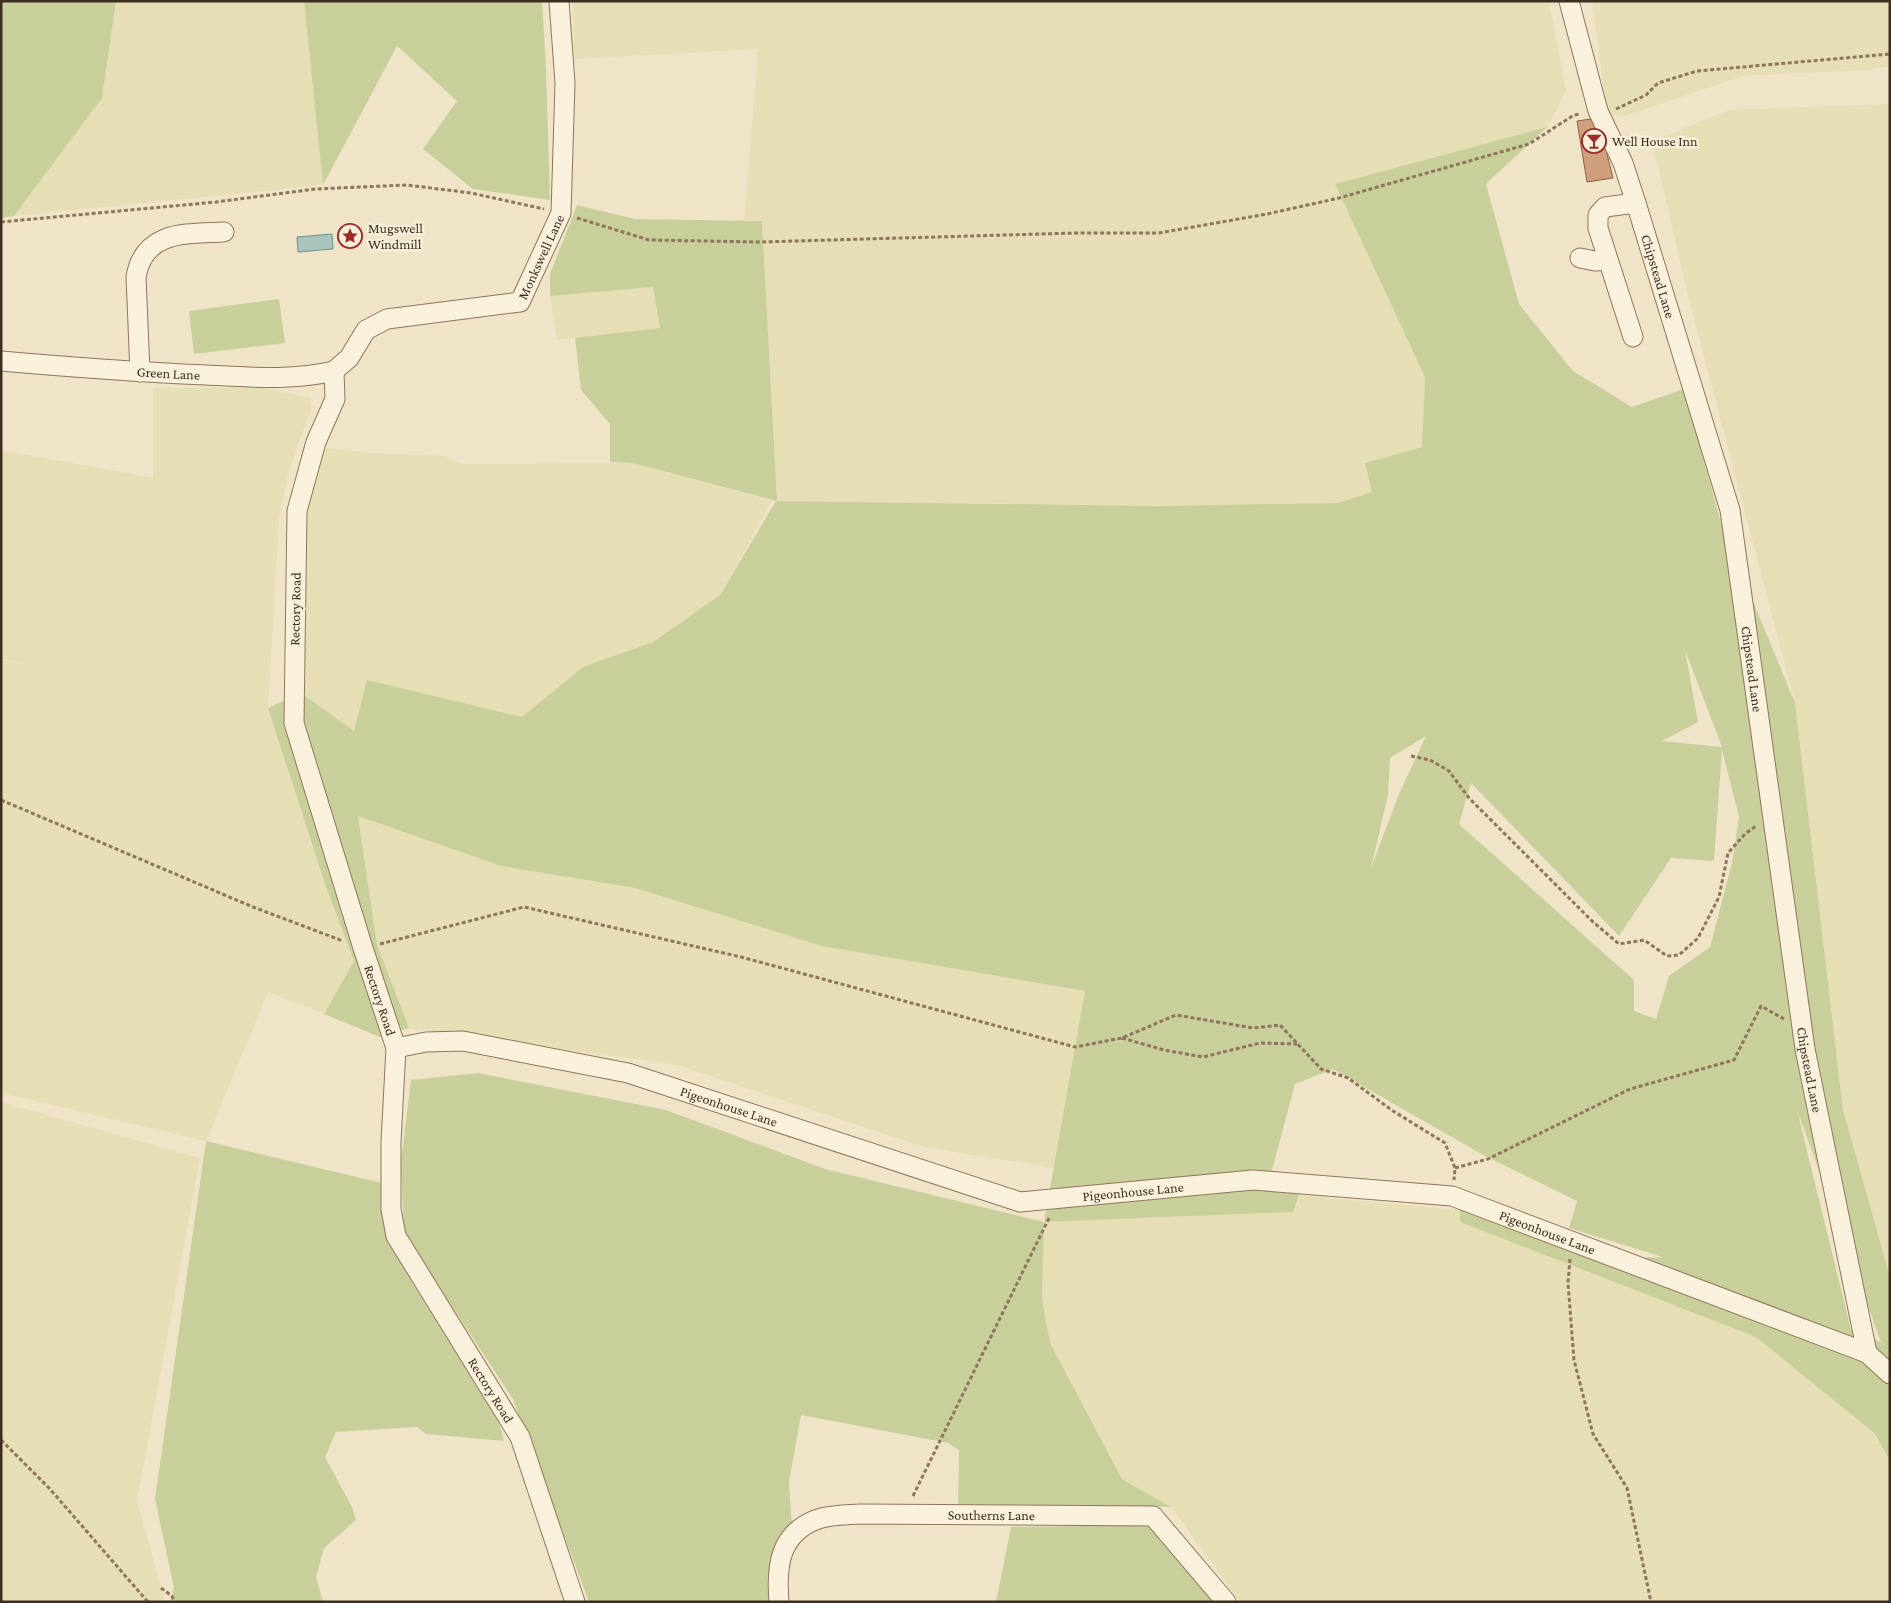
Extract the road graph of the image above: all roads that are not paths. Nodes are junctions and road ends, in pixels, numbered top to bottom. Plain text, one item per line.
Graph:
1 (560, 1) edge
2 (1569, 1) edge
3 (1636, 203) junction
4 (224, 232) dead end
5 (1580, 258) dead end
6 (1607, 260) junction
7 (1632, 337) dead end
8 (1, 361) edge
9 (334, 371) junction
10 (140, 372) junction
11 (396, 1048) junction
12 (1868, 1353) junction
13 (1890, 1374) edge
14 (576, 1602) edge
15 (779, 1602) edge
16 (1226, 1602) edge

1 - 9 street, Monkswell Lane
2 - 3 street, Chipstead Lane
3 - 6 street
3 - 12 street, Chipstead Lane
4 - 10 street
5 - 6 street
6 - 7 street
8 - 10 street, Green Lane
9 - 10 street, Green Lane
9 - 11 street, Rectory Road
11 - 12 street, Pigeonhouse Lane
11 - 14 street, Rectory Road
12 - 13 street
15 - 16 street, Southerns Lane

